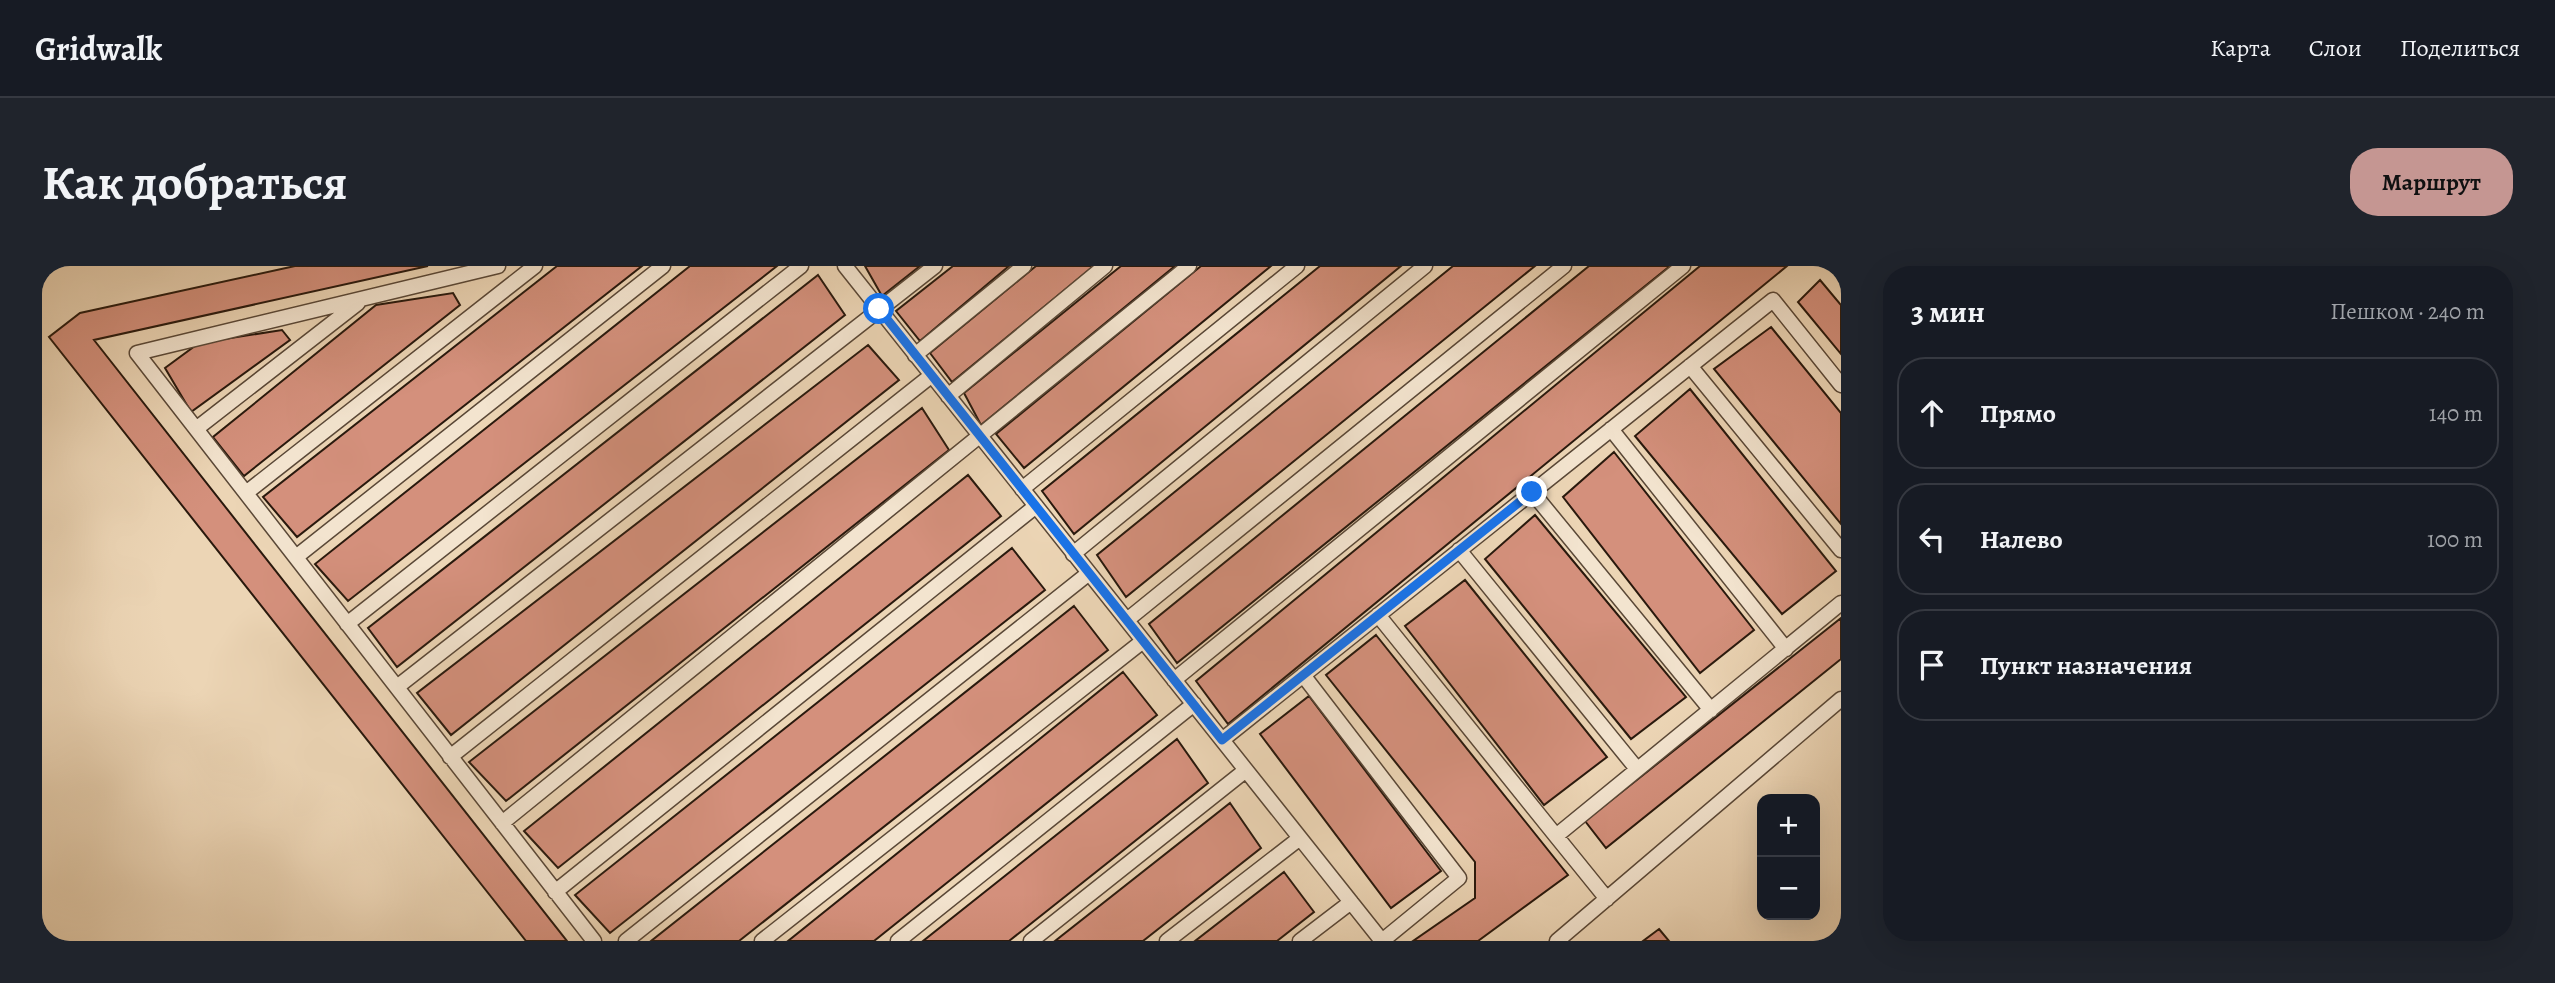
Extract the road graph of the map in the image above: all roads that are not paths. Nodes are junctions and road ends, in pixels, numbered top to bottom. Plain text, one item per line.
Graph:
1 (498, 266) edge
2 (535, 266) edge
3 (663, 266) edge
4 (801, 266) edge
5 (845, 266) edge
6 (934, 266) edge
7 (1024, 266) edge
8 (1105, 266) edge
9 (1189, 266) edge
10 (1297, 266) edge
11 (1425, 266) edge
12 (1564, 266) edge
13 (1683, 266) edge
14 (362, 299) junction
15 (879, 309) junction
16 (915, 355) junction
17 (1690, 366) junction
18 (932, 375) junction
19 (1841, 385) edge
20 (948, 396) junction
21 (196, 429) junction
22 (1611, 429) junction
23 (981, 437) junction
24 (1022, 489) junction
25 (1532, 492) junction
26 (246, 493) junction
27 (1036, 506) junction
28 (1459, 550) junction
29 (1841, 550) edge
30 (1073, 554) junction
31 (296, 557) junction
32 (1089, 573) junction
33 (1841, 603) edge
34 (1378, 615) junction
35 (1127, 620) junction
36 (347, 624) junction
37 (1143, 641) junction
38 (1786, 649) junction
39 (1303, 675) junction
40 (1174, 680) junction
41 (397, 687) junction
42 (1841, 699) edge
43 (1194, 704) junction
44 (1711, 710) junction
45 (1222, 740) junction
46 (450, 757) junction
47 (1637, 769) junction
48 (1246, 770) junction
49 (502, 823) junction
50 (1556, 836) junction
51 (1300, 838) junction
52 (555, 892) junction
53 (1607, 899) junction
54 (1350, 902) junction
55 (594, 941) edge
56 (626, 941) edge
57 (762, 941) edge
58 (898, 941) edge
59 (1031, 941) edge
60 (1167, 941) edge
61 (1300, 941) edge
62 (1382, 941) edge
63 (1557, 941) edge

1 - 14 lane
2 - 26 lane
3 - 31 lane
4 - 36 lane
5 - 15 lane
6 - 15 lane
7 - 16 lane
8 - 20 lane
9 - 23 lane
10 - 24 lane
11 - 30 lane
12 - 35 lane
13 - 40 lane
14 - 21 lane
14 - 21 lane
15 - 16 lane
15 - 41 lane
16 - 18 lane
17 - 19 lane
17 - 22 lane
17 - 29 lane
18 - 20 lane
18 - 46 lane
20 - 23 lane
21 - 26 lane
22 - 25 lane
22 - 38 lane
23 - 24 lane
23 - 49 lane
24 - 27 lane
25 - 28 lane
25 - 44 lane
26 - 31 lane
27 - 30 lane
27 - 52 lane
28 - 34 lane
28 - 47 lane
30 - 32 lane
31 - 36 lane
32 - 35 lane
32 - 56 lane
33 - 38 lane
34 - 39 lane
34 - 50 lane
35 - 37 lane
36 - 41 lane
37 - 40 lane
37 - 57 lane
38 - 44 lane
39 - 45 lane
39 - 62 lane
40 - 43 lane
41 - 46 lane
42 - 53 lane
43 - 45 lane
43 - 58 lane
44 - 47 lane
45 - 48 lane
46 - 49 lane
47 - 50 lane
48 - 51 lane
48 - 59 lane
49 - 52 lane
50 - 53 lane
51 - 54 lane
51 - 60 lane
52 - 55 lane
53 - 63 lane
54 - 61 lane
54 - 62 lane

